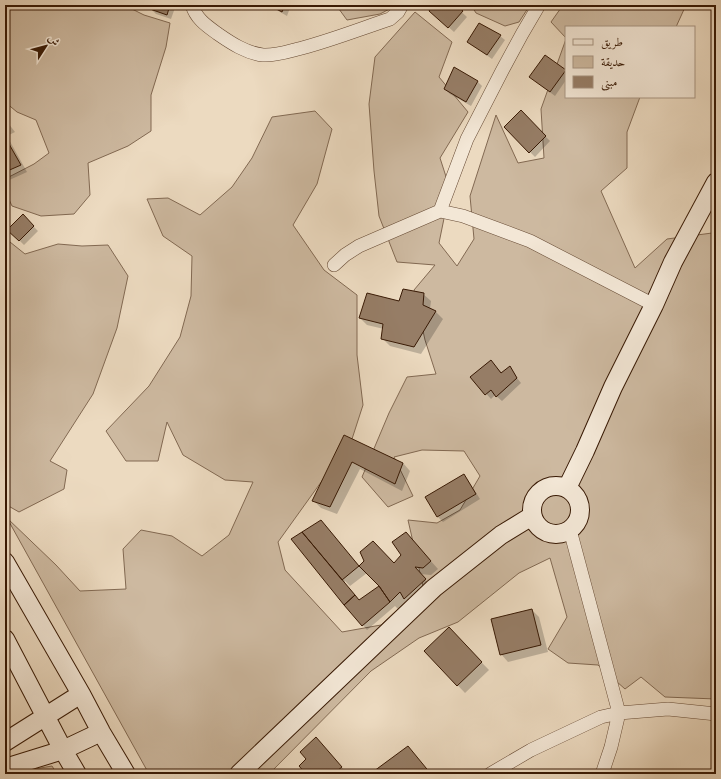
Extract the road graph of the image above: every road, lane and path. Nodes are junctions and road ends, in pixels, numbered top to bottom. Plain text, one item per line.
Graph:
1 (192, 5) edge
2 (402, 5) edge
3 (539, 5) edge
4 (716, 182) edge
5 (440, 211) junction
6 (334, 265) dead end
7 (654, 305) junction
8 (567, 488) junction
9 (532, 516) junction
10 (570, 530) junction
11 (5, 562) edge
12 (5, 639) edge
13 (81, 694) junction
14 (619, 713) junction
15 (716, 714) edge
16 (46, 717) junction
17 (100, 732) junction
18 (5, 742) edge
19 (63, 750) junction
20 (5, 768) edge
21 (77, 774) edge
22 (126, 774) edge
23 (239, 774) edge
24 (490, 774) edge
25 (602, 774) edge

1 - 2 street
3 - 5 street
4 - 7 street
5 - 6 street
5 - 7 street
7 - 8 street
8 - 9 street
8 - 10 street
9 - 10 street
9 - 23 street
10 - 14 street
11 - 13 street
12 - 16 street
13 - 16 street
13 - 17 street
14 - 15 street
14 - 24 street
14 - 25 street
16 - 18 street
16 - 19 street
17 - 19 street
17 - 22 street
19 - 20 street
19 - 21 street

